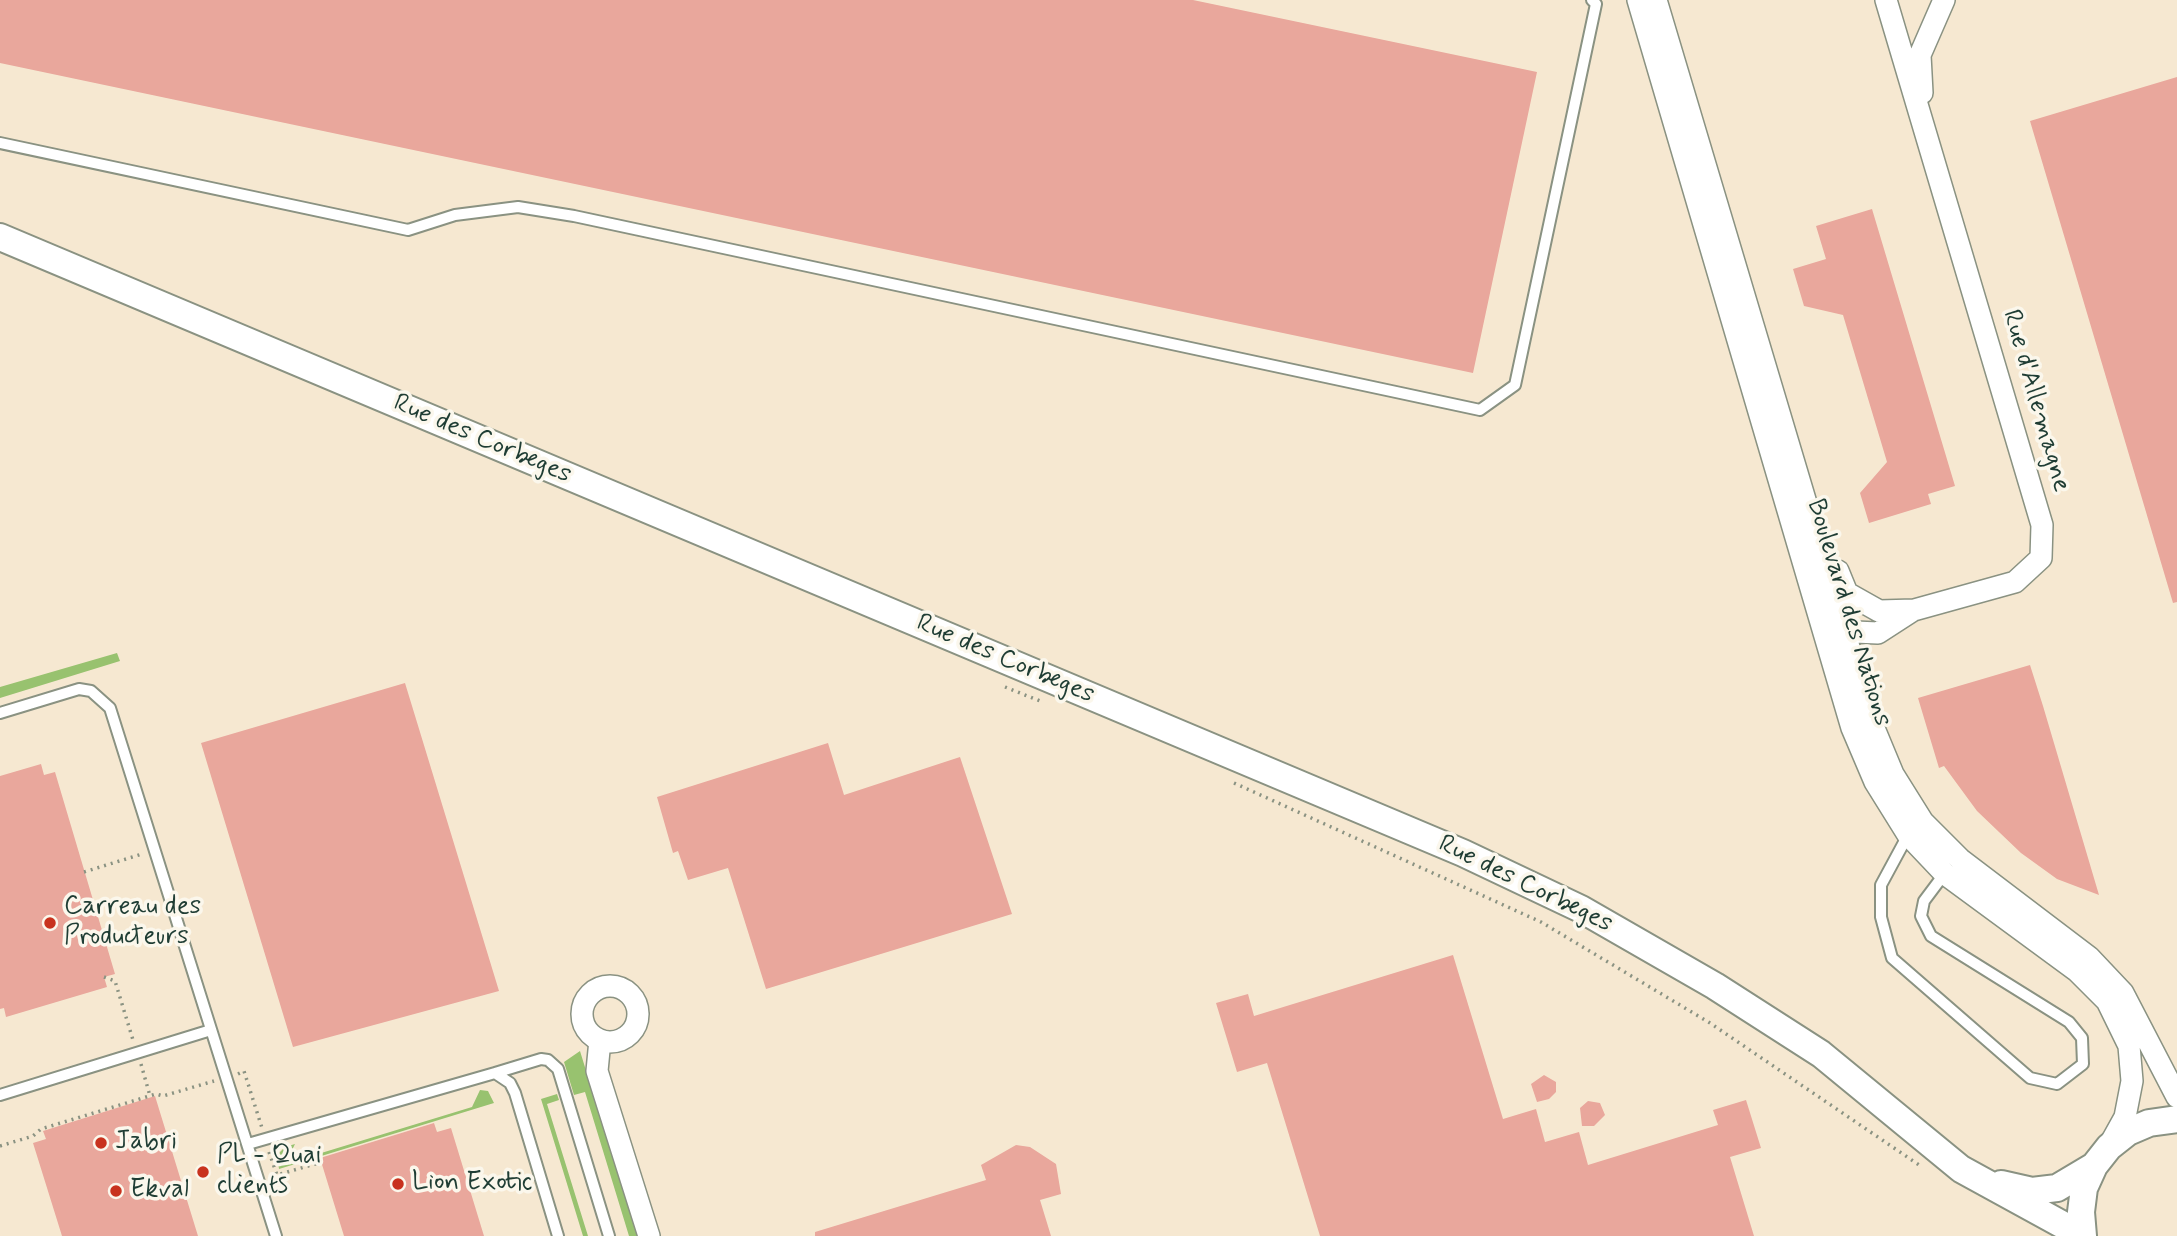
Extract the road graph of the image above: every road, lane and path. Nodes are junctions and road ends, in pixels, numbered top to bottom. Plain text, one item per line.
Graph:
1 (1592, 0) edge
2 (1639, 0) edge
3 (1656, 0) edge
4 (1886, 0) edge
5 (1944, 0) edge
6 (1924, 127) junction
7 (0, 143) edge
8 (0, 237) edge
9 (1784, 428) junction
10 (1776, 471) junction
11 (1914, 610) junction
12 (1845, 633) junction
13 (993, 682) dead end
14 (1043, 703) dead end
15 (0, 713) edge
16 (1228, 781) dead end
17 (1908, 835) junction
18 (155, 850) junction
19 (1952, 866) junction
20 (84, 872) dead end
21 (104, 976) dead end
22 (211, 1030) junction
23 (600, 1040) dead end
24 (137, 1052) junction
25 (495, 1073) junction
26 (228, 1077) junction
27 (0, 1095) edge
28 (150, 1096) junction
29 (2177, 1097) edge
30 (2177, 1119) edge
31 (265, 1139) junction
32 (248, 1144) junction
33 (0, 1146) edge
34 (2102, 1156) junction
35 (322, 1162) dead end
36 (1961, 1169) junction
37 (1929, 1170) dead end
38 (276, 1236) edge
39 (558, 1236) edge
40 (609, 1236) edge
41 (649, 1236) edge
42 (2083, 1236) edge

1 - 7 lane
2 - 10 street, Boulevard des Nations
3 - 9 street, Boulevard des Nations
4 - 6 street, Rue d'Allemagne
5 - 6 street, Rue d'Allemagne
6 - 11 street, Rue d'Allemagne
8 - 36 street, Rue des Corbeges
9 - 11 street, Rue d'Allemagne
9 - 12 street, Boulevard des Nations
10 - 12 street
10 - 17 street, Boulevard des Nations
11 - 12 street, Rue d'Allemagne
12 - 19 street, Boulevard des Nations
13 - 14 path
15 - 18 lane
16 - 37 path
17 - 19 street, Boulevard des Nations
17 - 19 lane
18 - 20 path
18 - 22 lane
19 - 29 street, Boulevard des Nations
19 - 34 street, Boulevard des Nations
21 - 24 path
22 - 24 lane
22 - 26 lane
23 - 41 street
24 - 27 lane
24 - 28 path
25 - 31 lane
25 - 39 lane
25 - 40 lane
26 - 28 path
26 - 31 path
26 - 32 lane
28 - 33 path
30 - 34 street, Rue des Corbeges
31 - 32 lane
31 - 35 path
32 - 38 lane
34 - 36 street, Rue des Corbeges
34 - 42 street
36 - 42 street, Rue des Corbeges

